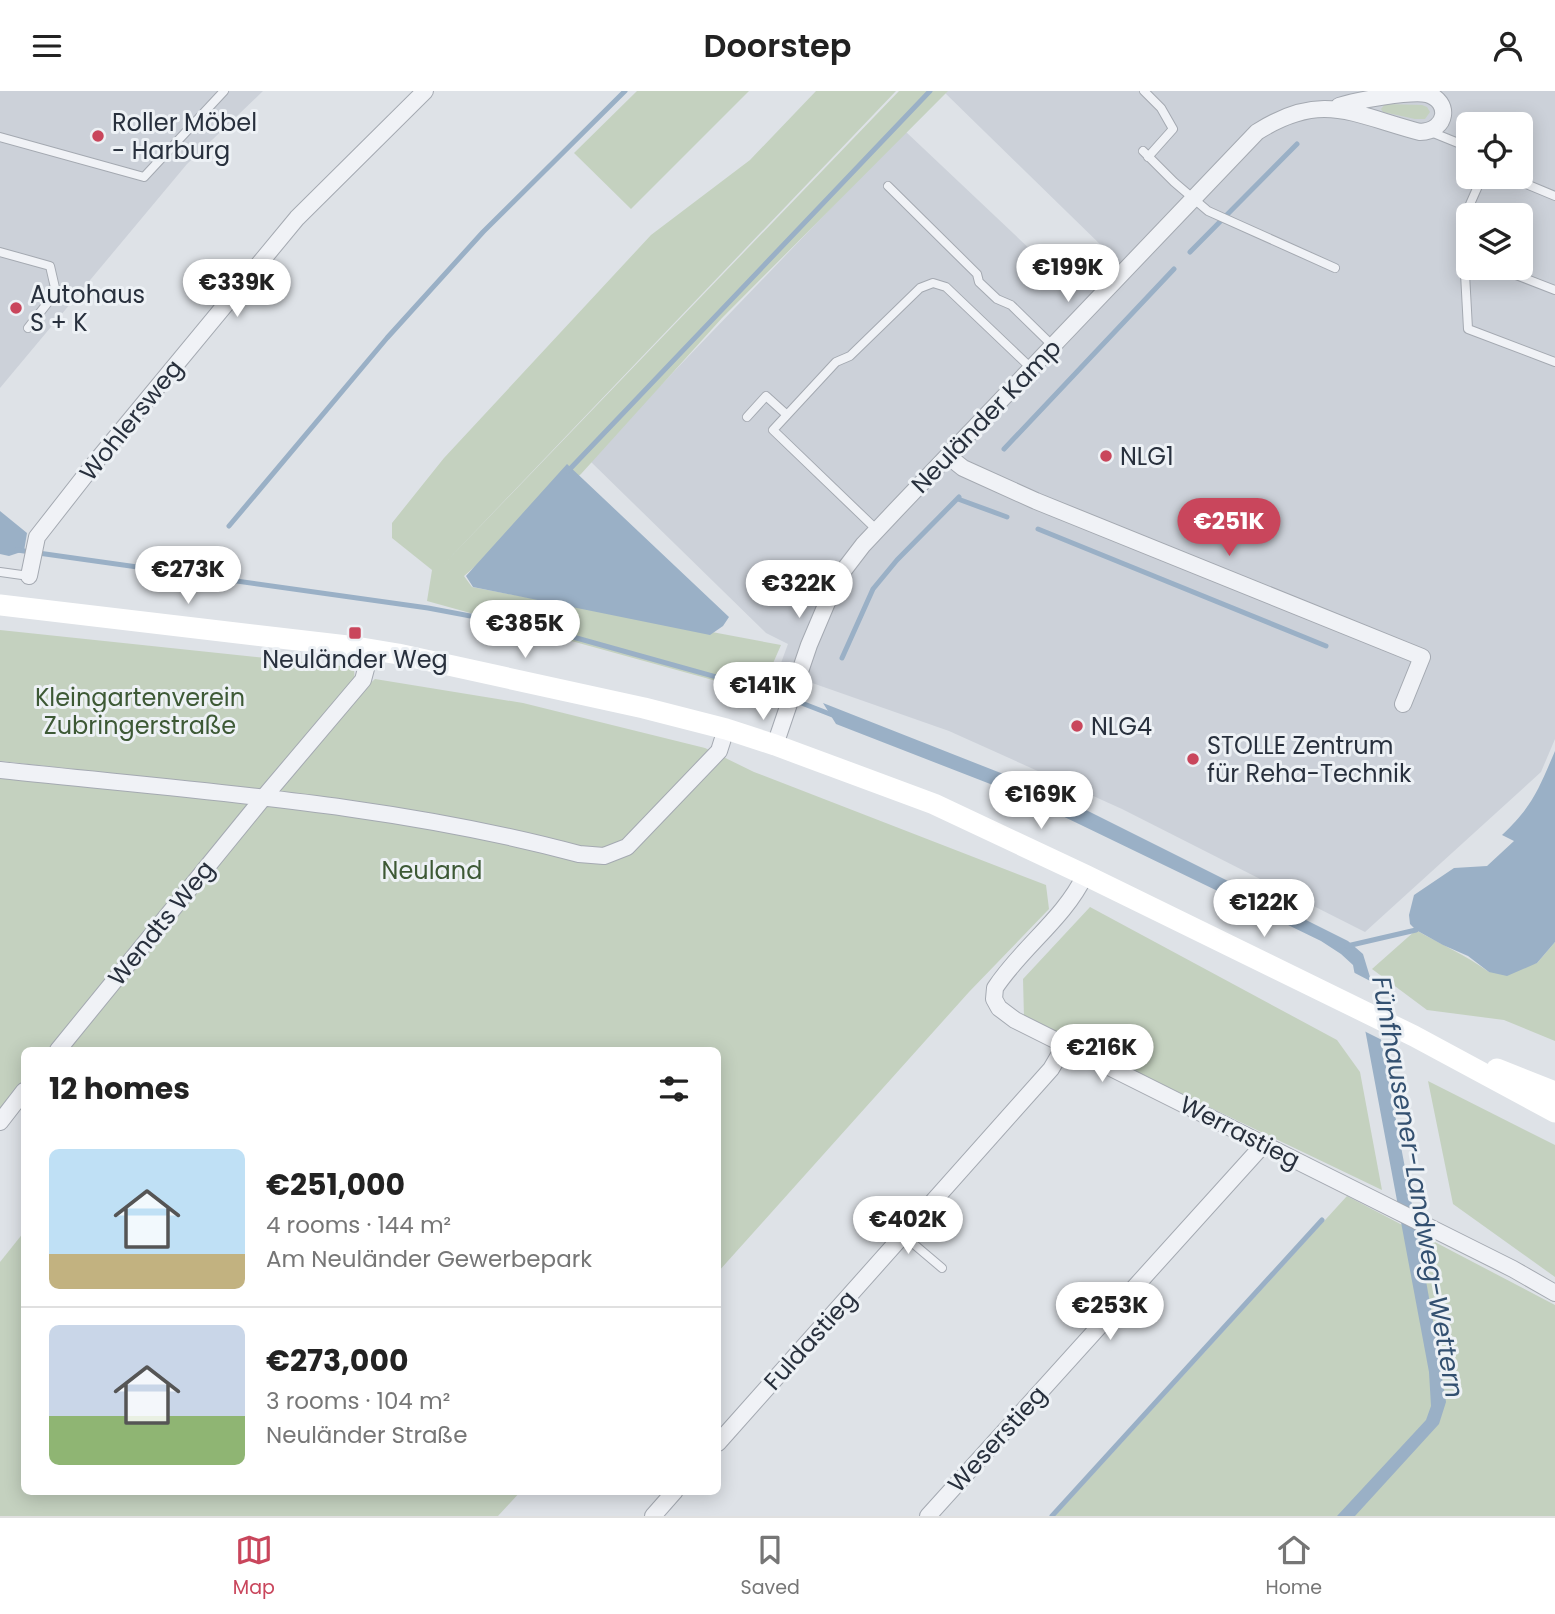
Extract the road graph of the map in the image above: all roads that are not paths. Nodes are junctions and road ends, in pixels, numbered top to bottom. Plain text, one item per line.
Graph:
1 (224, 91) edge
2 (425, 91) edge
3 (1144, 91) edge
4 (1358, 95) edge
5 (1339, 106) junction
6 (1431, 132) junction
7 (0, 137) edge
8 (1456, 142) edge
9 (888, 185) dead end
10 (1533, 188) edge
11 (1555, 197) edge
12 (1193, 199) junction
13 (0, 252) edge
14 (1335, 268) dead end
15 (1467, 280) edge
16 (1529, 280) edge
17 (1555, 290) edge
18 (28, 328) dead end
19 (1053, 346) junction
20 (1555, 362) edge
21 (1031, 368) junction
22 (788, 415) junction
23 (747, 417) dead end
24 (948, 456) junction
25 (877, 530) junction
26 (30, 569) joint
27 (0, 572) edge
28 (0, 605) edge
29 (371, 650) junction
30 (1403, 704) dead end
31 (726, 729) junction
32 (775, 745) junction
33 (0, 770) edge
34 (264, 797) junction
35 (1086, 875) junction
36 (1414, 1036) junction
37 (1065, 1045) junction
38 (60, 1047) edge
39 (1555, 1092) edge
40 (21, 1095) edge
41 (1555, 1112) edge
42 (0, 1122) edge
43 (1264, 1144) junction
44 (903, 1235) junction
45 (942, 1268) dead end
46 (1555, 1293) edge
47 (721, 1440) edge
48 (671, 1495) edge
49 (653, 1516) edge
50 (928, 1516) edge

1 - 7 lane
2 - 26 street, Wohlersweg
3 - 12 lane
4 - 5 street, Neuländer Kamp
4 - 6 street, Neuländer Kamp
5 - 6 street, Neuländer Kamp
5 - 12 street, Neuländer Kamp
6 - 8 lane
9 - 19 lane
10 - 11 lane
12 - 14 lane
12 - 19 street, Neuländer Kamp
13 - 18 lane
15 - 20 lane
16 - 17 lane
19 - 21 street, Neuländer Kamp
21 - 22 lane
21 - 24 street, Neuländer Kamp
22 - 23 lane
22 - 25 lane
24 - 25 street, Neuländer Kamp
24 - 30 street
25 - 32 street, Neuländer Kamp
26 - 27 lane
28 - 29 main road
29 - 31 main road
29 - 34 street
31 - 32 main road
31 - 34 street
32 - 35 main road
33 - 34 street
34 - 38 street, Wendts Weg
35 - 36 main road
35 - 37 street, Werrastieg
36 - 39 main road
36 - 41 main road
37 - 43 street, Werrastieg
37 - 44 street, Fuldastieg
40 - 42 street
43 - 46 street, Werrastieg
43 - 50 street, Weserstieg
44 - 45 lane
44 - 47 street, Fuldastieg
48 - 49 street

